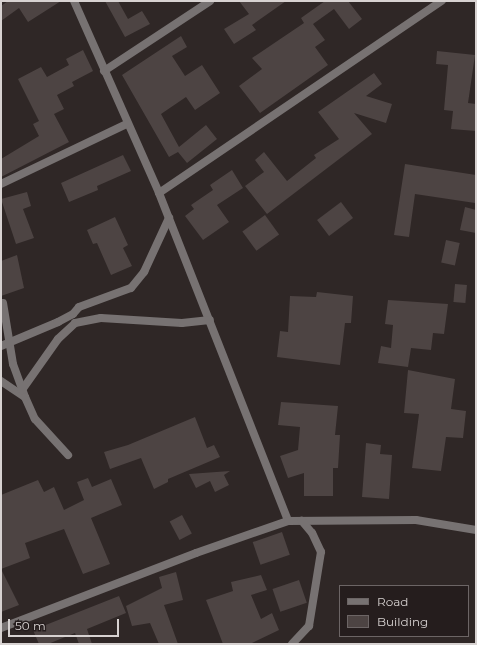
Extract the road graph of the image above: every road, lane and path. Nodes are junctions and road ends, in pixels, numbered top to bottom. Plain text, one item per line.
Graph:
1 (74, 1) edge
2 (210, 1) edge
3 (442, 1) edge
4 (104, 71) junction
5 (127, 124) junction
6 (1, 184) edge
7 (159, 193) junction
8 (169, 218) junction
9 (3, 303) dead end
10 (210, 320) junction
11 (5, 344) edge
12 (1, 381) edge
13 (24, 394) junction
14 (68, 455) dead end
15 (288, 521) junction
16 (302, 521) junction
17 (476, 530) edge
18 (1, 628) edge
19 (292, 644) edge

1 - 4 street
2 - 4 street
3 - 7 street
4 - 5 street
5 - 6 street
5 - 7 street
7 - 8 street
8 - 10 street
8 - 11 street
9 - 11 street
10 - 13 street
10 - 15 street
11 - 13 street
12 - 13 street
13 - 14 street
15 - 16 street
15 - 18 street
16 - 17 street
16 - 19 street

